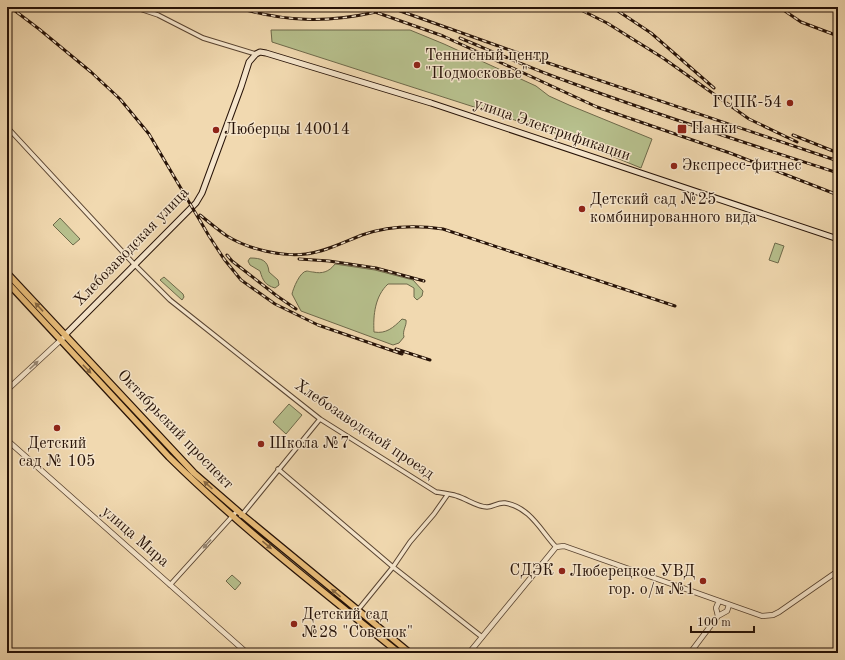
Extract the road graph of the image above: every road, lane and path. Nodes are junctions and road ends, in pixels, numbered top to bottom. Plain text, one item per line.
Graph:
1 (134, 7) edge
2 (256, 54) junction
3 (7, 127) edge
4 (838, 239) edge
5 (135, 265) junction
6 (7, 273) edge
7 (7, 282) edge
8 (63, 338) junction
9 (7, 390) edge
10 (320, 419) junction
11 (7, 440) edge
12 (278, 469) junction
13 (448, 494) junction
14 (237, 515) junction
15 (556, 547) junction
16 (393, 567) junction
17 (838, 571) edge
18 (170, 585) junction
19 (718, 602) junction
20 (729, 605) junction
21 (358, 611) junction
22 (718, 616) junction
23 (482, 637) junction
24 (247, 653) edge
25 (399, 653) edge
26 (410, 653) edge
27 (470, 653) edge
28 (690, 653) edge

1 - 2 street
2 - 4 main road, улица Электрификации
2 - 5 main road, Хлебозаводская улица
3 - 5 street, Хлебозаводской проезд
5 - 8 main road, Хлебозаводская улица
5 - 10 street, Хлебозаводской проезд
8 -> 6 main road, Октябрьский проспект
7 - 8 main road, Октябрьский проспект
9 -> 8 street, Хлебозаводская улица
8 - 14 main road, Октябрьский проспект
10 - 12 street
10 - 13 street, Хлебозаводской проезд
11 - 18 street, улица Мира
12 - 14 street
12 - 16 street
13 - 15 street, Хлебозаводской проезд
13 - 16 street
14 -> 18 street
21 -> 14 main road, Октябрьский проспект
14 -> 25 main road, Октябрьский проспект
15 - 19 street
15 - 23 street
16 - 21 street
16 - 23 street
17 - 20 street
18 - 24 street, улица Мира
19 - 20 street
19 - 22 street
20 - 22 street
21 - 26 main road, Октябрьский проспект
22 - 28 street
23 - 27 street

